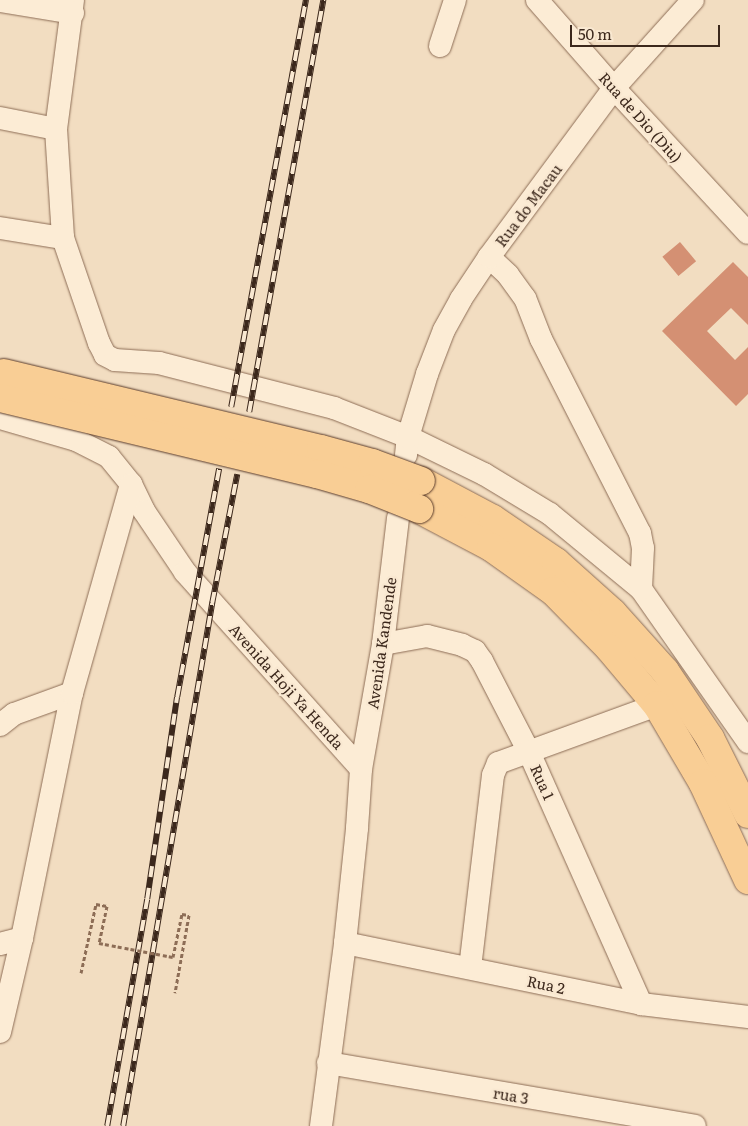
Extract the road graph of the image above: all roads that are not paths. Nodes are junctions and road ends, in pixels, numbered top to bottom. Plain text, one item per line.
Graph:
1 (455, 0) edge
2 (537, 0) edge
3 (693, 0) edge
4 (0, 1) edge
5 (73, 7) edge
6 (440, 46) dead end
7 (614, 88) junction
8 (0, 118) edge
9 (56, 129) junction
10 (0, 228) edge
11 (748, 233) edge
12 (63, 238) junction
13 (488, 257) junction
14 (1, 385) edge
15 (0, 418) edge
16 (407, 446) junction
17 (131, 484) junction
18 (409, 513) junction
19 (641, 589) junction
20 (383, 644) junction
21 (72, 693) junction
22 (657, 706) junction
23 (0, 725) edge
24 (748, 742) edge
25 (529, 752) junction
26 (361, 769) junction
27 (748, 814) edge
28 (748, 880) edge
29 (22, 938) junction
30 (345, 943) junction
31 (0, 944) edge
32 (470, 968) junction
33 (641, 1004) junction
34 (748, 1017) edge
35 (0, 1032) edge
36 (328, 1063) junction
37 (321, 1126) edge
38 (695, 1126) edge

1 - 6 street
2 - 7 street, Rua de Dio (Diu)
3 - 7 street, Rua do Macau
4 - 5 street
5 - 9 street
7 - 11 street, Rua de Dio (Diu)
7 - 13 street, Rua do Macau
8 - 9 street
9 - 12 street
10 - 12 street
12 - 16 street
13 - 16 street, Rua do Macau
13 - 19 street
14 - 18 main road, bridge
14 - 27 main road, bridge
15 - 17 street, Avenida Hoji Ya Henda
16 - 19 street
17 - 21 street
17 - 26 street, Avenida Hoji Ya Henda
18 - 20 street, Avenida Kandende
18 - 22 main road
19 - 24 street
20 - 25 street, Rua 1
20 - 26 street, Avenida Kandende
21 - 23 street
21 - 29 street
22 - 25 street
22 - 28 main road
25 - 32 street
25 - 33 street, Rua 1
26 - 30 street
29 - 31 street
29 - 35 street
30 - 32 street, Rua 2
30 - 36 street
32 - 33 street, Rua 2
33 - 34 street, Rua 2
36 - 37 street
36 - 38 street, rua 3

